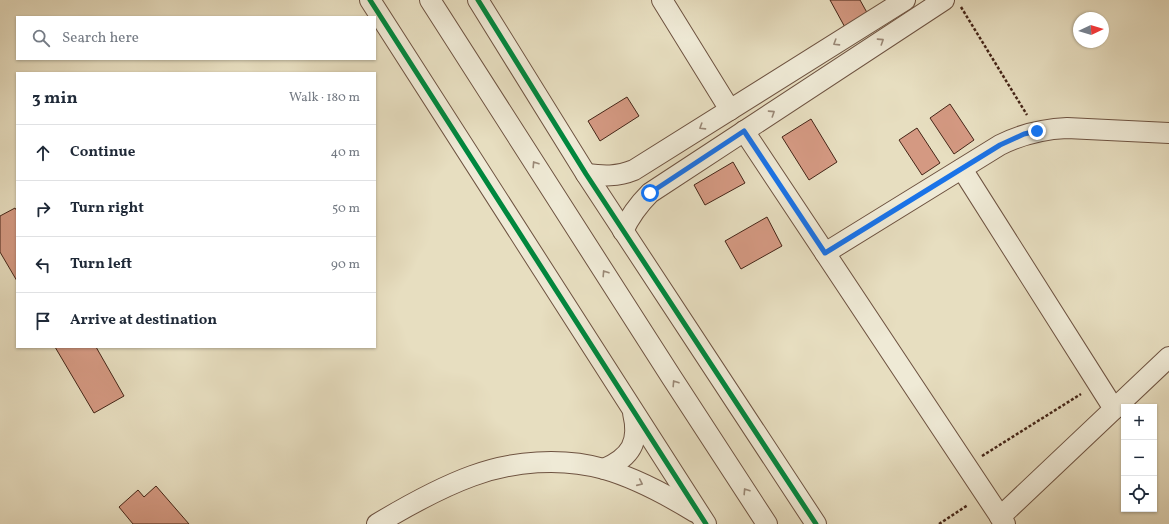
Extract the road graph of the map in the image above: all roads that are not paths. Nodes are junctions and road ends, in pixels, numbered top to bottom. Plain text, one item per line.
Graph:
1 (370, 0) edge
2 (430, 0) edge
3 (478, 0) edge
4 (662, 0) edge
5 (905, 0) edge
6 (952, 3) edge
7 (915, 19) junction
8 (730, 110) junction
9 (744, 131) junction
10 (1169, 133) edge
11 (648, 161) junction
12 (962, 169) junction
13 (586, 174) junction
14 (663, 184) junction
15 (623, 231) junction
16 (825, 253) junction
17 (1169, 357) edge
18 (1114, 409) junction
19 (633, 411) junction
20 (604, 469) junction
21 (702, 519) edge
22 (1003, 520) edge
23 (376, 524) edge
24 (767, 524) edge
25 (816, 524) edge

1 - 19 street
24 -> 2 street
3 - 13 street
4 - 8 street
5 - 7 street
5 -> 8 street
6 - 7 street
9 -> 7 street
8 -> 11 street
9 - 14 street
9 - 16 street
10 - 12 street
11 - 13 street
11 - 14 street
12 - 16 street
12 - 18 street
13 - 15 street
14 - 15 street
15 - 25 street
16 - 22 street
17 - 18 street
18 - 22 street
19 - 20 street
19 - 21 street
20 -> 21 street
20 - 23 street

